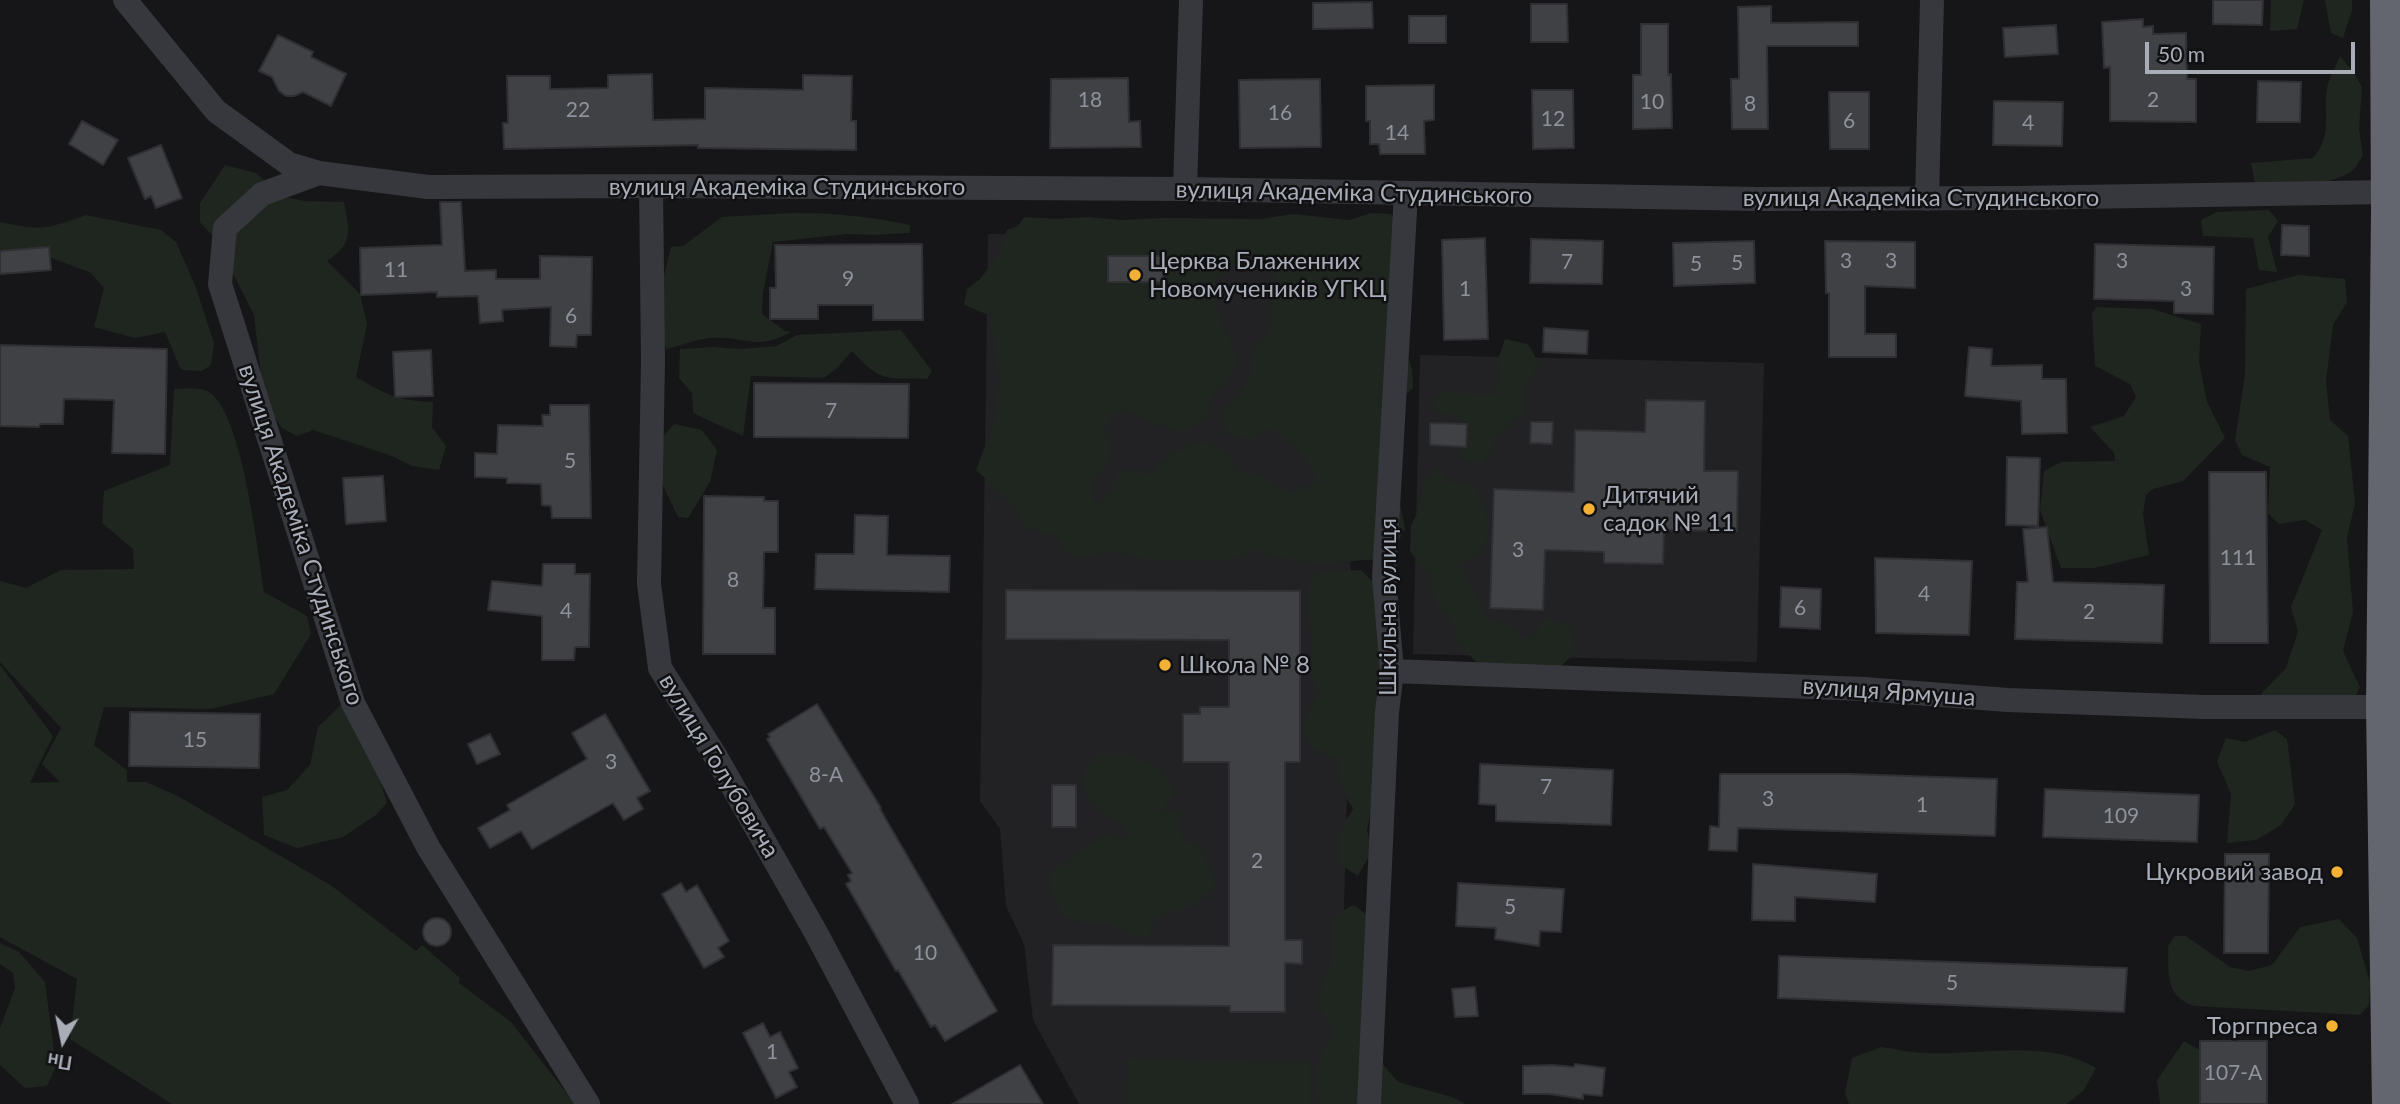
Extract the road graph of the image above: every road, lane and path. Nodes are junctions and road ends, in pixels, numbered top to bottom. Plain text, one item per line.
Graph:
1 (125, 0) edge
2 (1191, 0) edge
3 (1932, 0) edge
4 (2389, 0) edge
5 (319, 173) junction
6 (651, 186) junction
7 (1185, 189) junction
8 (2390, 192) junction
9 (1406, 194) junction
10 (1927, 200) junction
11 (1392, 671) junction
12 (2385, 707) junction
13 (588, 1104) edge
14 (907, 1104) edge
15 (1369, 1104) edge
16 (2392, 1104) edge

1 - 5 street, вулиця Академіка Студинського
2 - 7 street
3 - 10 street
4 - 8 highway
5 - 6 street, вулиця Академіка Студинського
5 - 13 street, вулиця Академіка Студинського
6 - 7 street, вулиця Академіка Студинського
6 - 14 street, вулиця Голубовича
7 - 9 street, вулиця Академіка Студинського
8 - 10 street, вулиця Академіка Студинського
8 - 12 highway
9 - 10 street, вулиця Академіка Студинського
9 - 11 street, Шкільна вулиця
11 - 12 street, вулиця Ярмуша
11 - 15 street, Шкільна вулиця
12 - 16 highway

